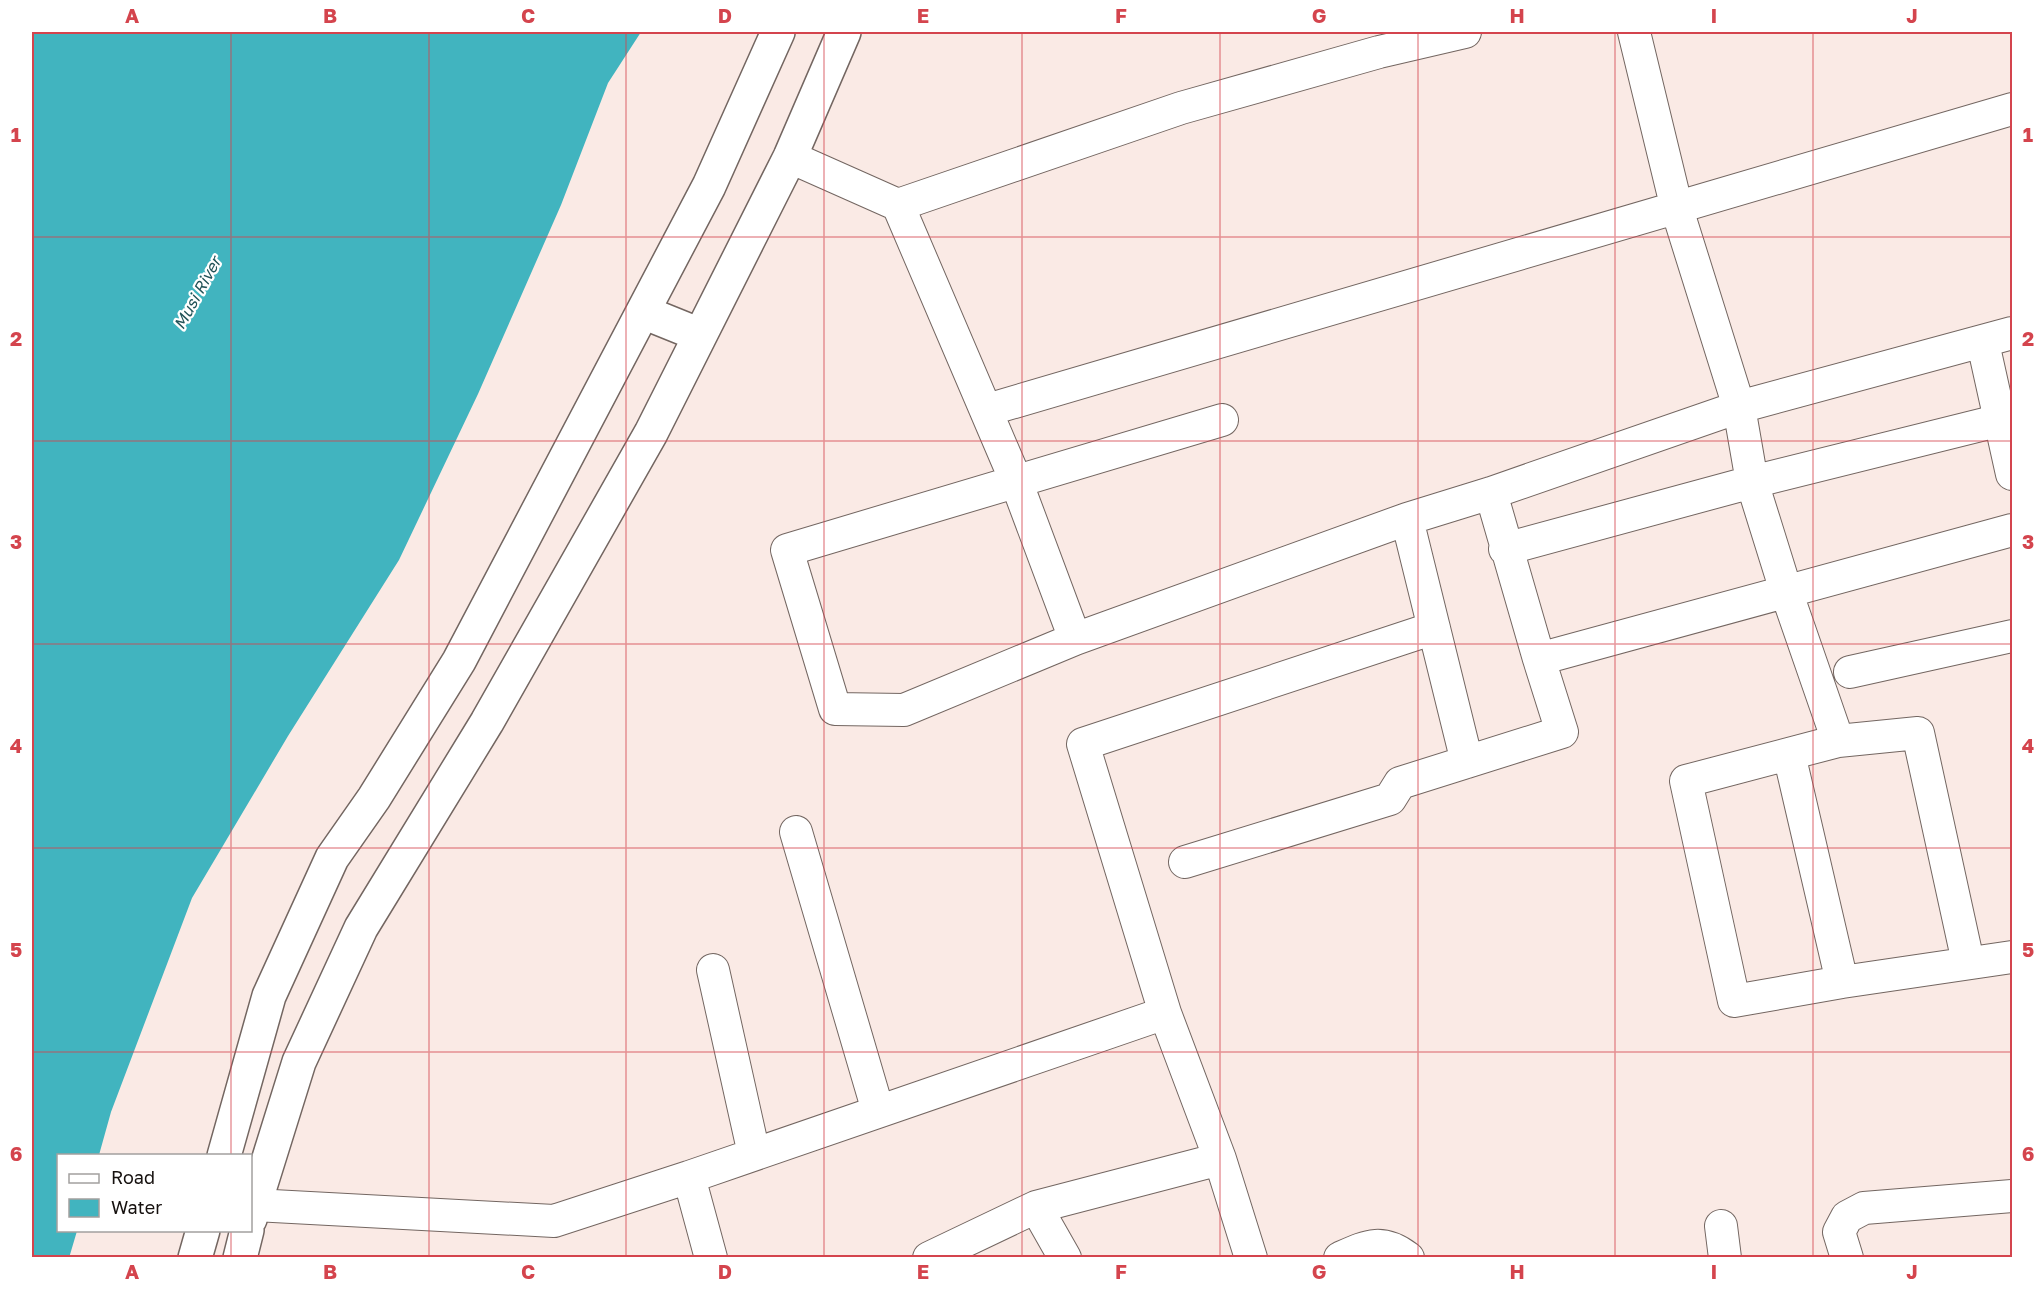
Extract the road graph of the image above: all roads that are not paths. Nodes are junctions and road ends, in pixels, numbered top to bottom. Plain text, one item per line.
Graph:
1 (778, 32) edge
2 (844, 32) edge
3 (1465, 32) edge
4 (1634, 32) edge
5 (2013, 109) edge
6 (790, 157) junction
7 (898, 205) junction
8 (1677, 209) junction
9 (643, 312) junction
10 (700, 335) junction
11 (1998, 338) edge
12 (1738, 407) junction
13 (987, 410) junction
14 (1222, 420) dead end
15 (2001, 420) junction
16 (2013, 474) edge
17 (1016, 480) junction
18 (1752, 482) junction
19 (1491, 493) junction
20 (1407, 519) junction
21 (2013, 530) edge
22 (1505, 549) junction
23 (1786, 591) junction
24 (1434, 628) junction
25 (2013, 636) edge
26 (1075, 639) junction
27 (1539, 659) junction
28 (1850, 672) dead end
29 (1838, 741) junction
30 (1789, 754) junction
31 (1467, 762) junction
32 (796, 832) dead end
33 (1185, 862) dead end
34 (2013, 957) edge
35 (1968, 962) junction
36 (713, 970) dead end
37 (1842, 982) junction
38 (1165, 1013) junction
39 (878, 1111) junction
40 (224, 1154) edge
41 (754, 1154) junction
42 (1220, 1159) junction
43 (689, 1176) junction
44 (2013, 1196) edge
45 (1036, 1207) junction
46 (252, 1215) edge
47 (252, 1218) edge
48 (1721, 1226) dead end
49 (202, 1232) edge
50 (247, 1232) edge
51 (195, 1257) edge
52 (240, 1257) edge
53 (711, 1257) edge
54 (929, 1257) edge
55 (1065, 1257) edge
56 (1251, 1257) edge
57 (1340, 1257) edge
58 (1408, 1257) edge
59 (1725, 1257) edge
60 (1846, 1257) edge

1 - 9 street
2 - 6 street
3 - 7 street
4 - 8 street
5 - 8 street
6 - 7 street
6 - 10 street
7 - 13 street
8 - 12 street
8 - 13 street
9 - 10 street
9 - 40 street
10 - 46 street
11 - 12 street
11 - 15 street
12 - 18 street
12 - 19 street
13 - 17 street
14 - 17 street
15 - 16 street
15 - 18 street
17 - 26 street
17 - 26 street
18 - 22 street
18 - 23 street
19 - 20 street
19 - 22 street
20 - 24 street
20 - 26 street
21 - 23 street
22 - 27 street
23 - 27 street
23 - 29 street
24 - 31 street
24 - 38 street
25 - 28 street
27 - 31 street
29 - 30 street
29 - 35 street
30 - 37 street
30 - 37 street
31 - 33 street
32 - 39 street
34 - 35 street
35 - 37 street
36 - 41 street
38 - 39 street
38 - 42 street
39 - 41 street
41 - 43 street
42 - 45 street
42 - 56 street
43 - 47 street
43 - 53 street
44 - 60 street
45 - 54 street
45 - 55 street
48 - 59 street
49 - 51 street
50 - 52 street
57 - 58 street

